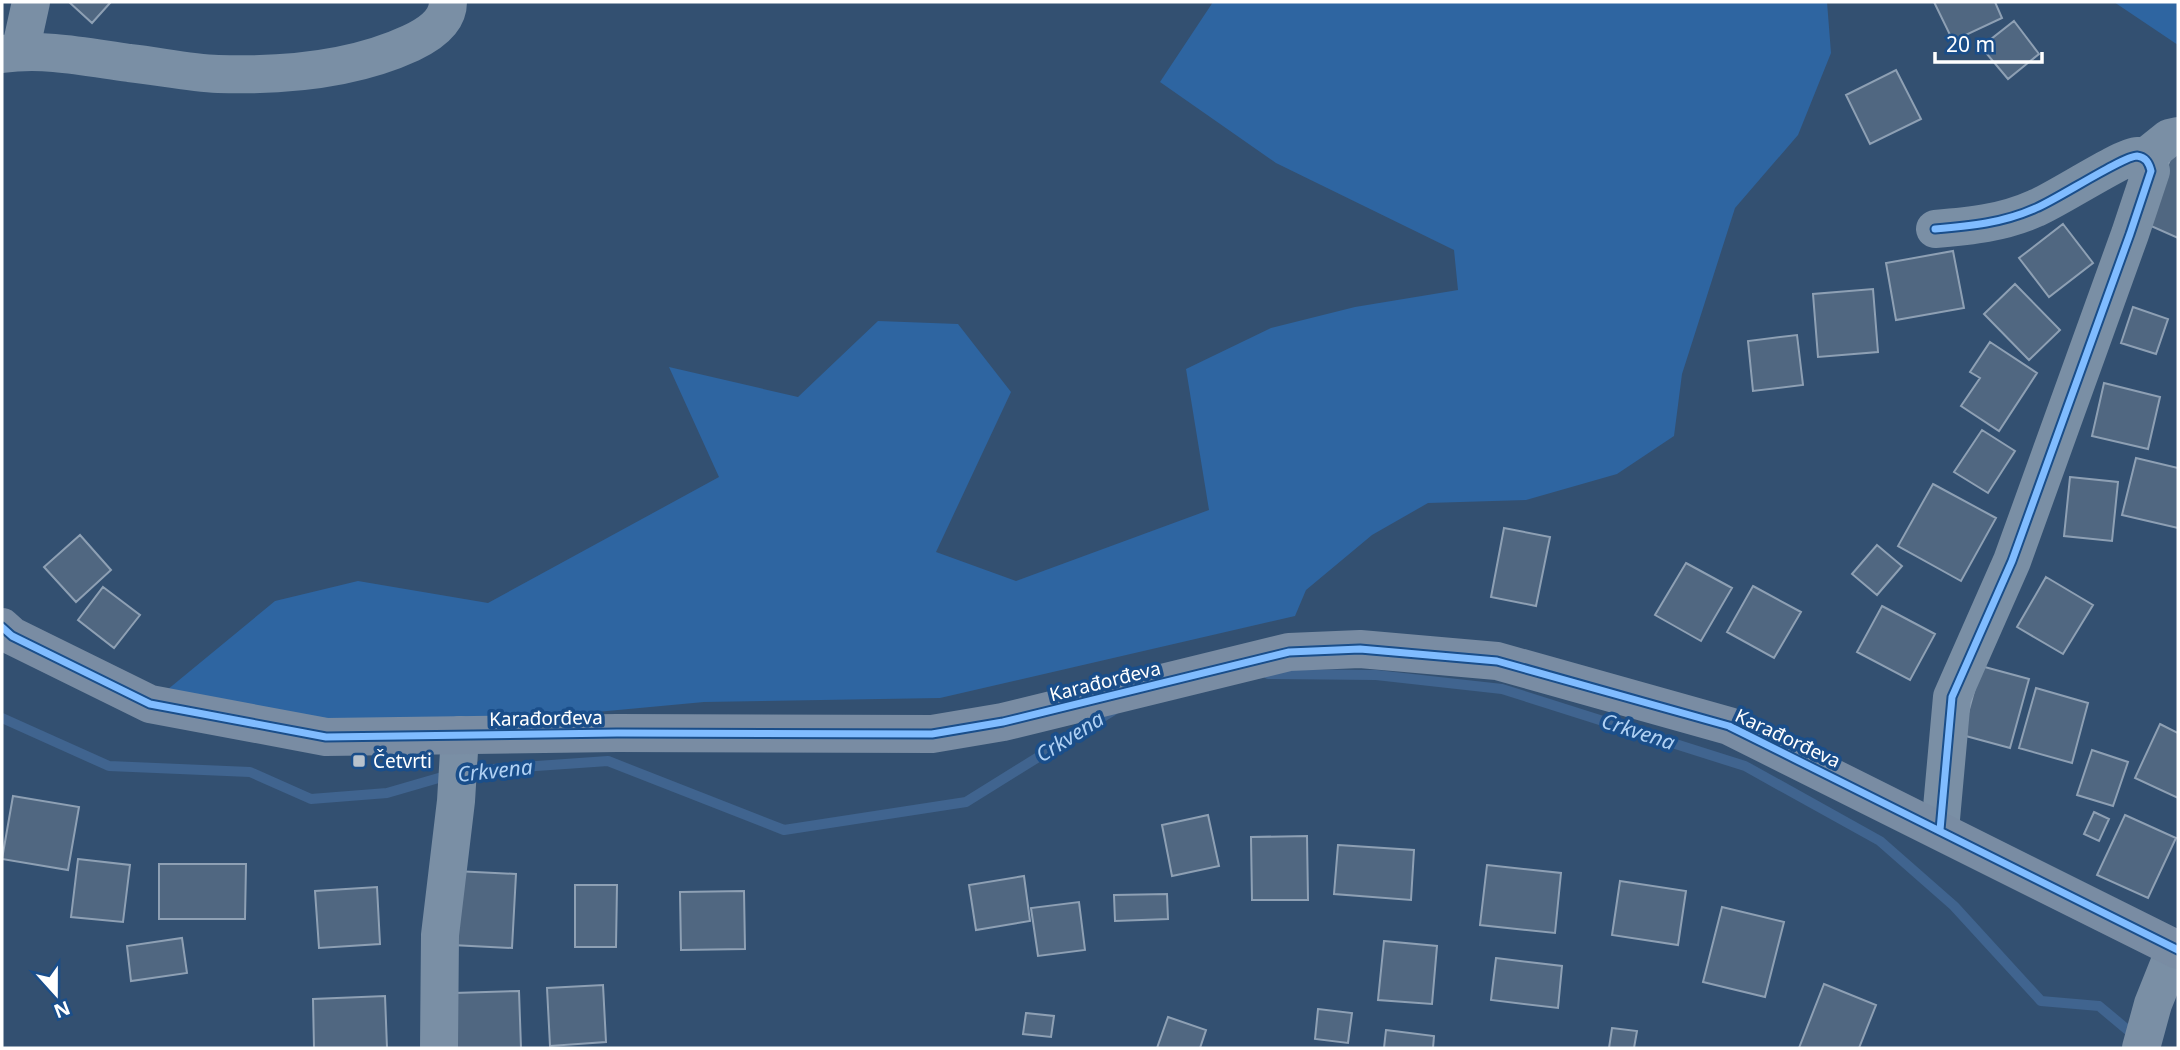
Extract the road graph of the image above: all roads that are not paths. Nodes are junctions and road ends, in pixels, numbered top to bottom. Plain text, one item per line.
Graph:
1 (31, 2) edge
2 (448, 2) edge
3 (11, 53) edge
4 (2178, 136) edge
5 (2144, 158) junction
6 (1935, 229) dead end
7 (2, 627) edge
8 (459, 747) junction
9 (1940, 830) junction
10 (2177, 949) edge
11 (439, 1048) edge
12 (2141, 1048) edge

1 - 3 street
2 - 3 street
4 - 5 street
5 - 6 street
5 - 9 street
7 - 8 main road, Karađorđeva
8 - 9 main road, Karađorđeva
8 - 11 street
9 - 10 main road, Karađorđeva
10 - 12 street, Karađorđeva

